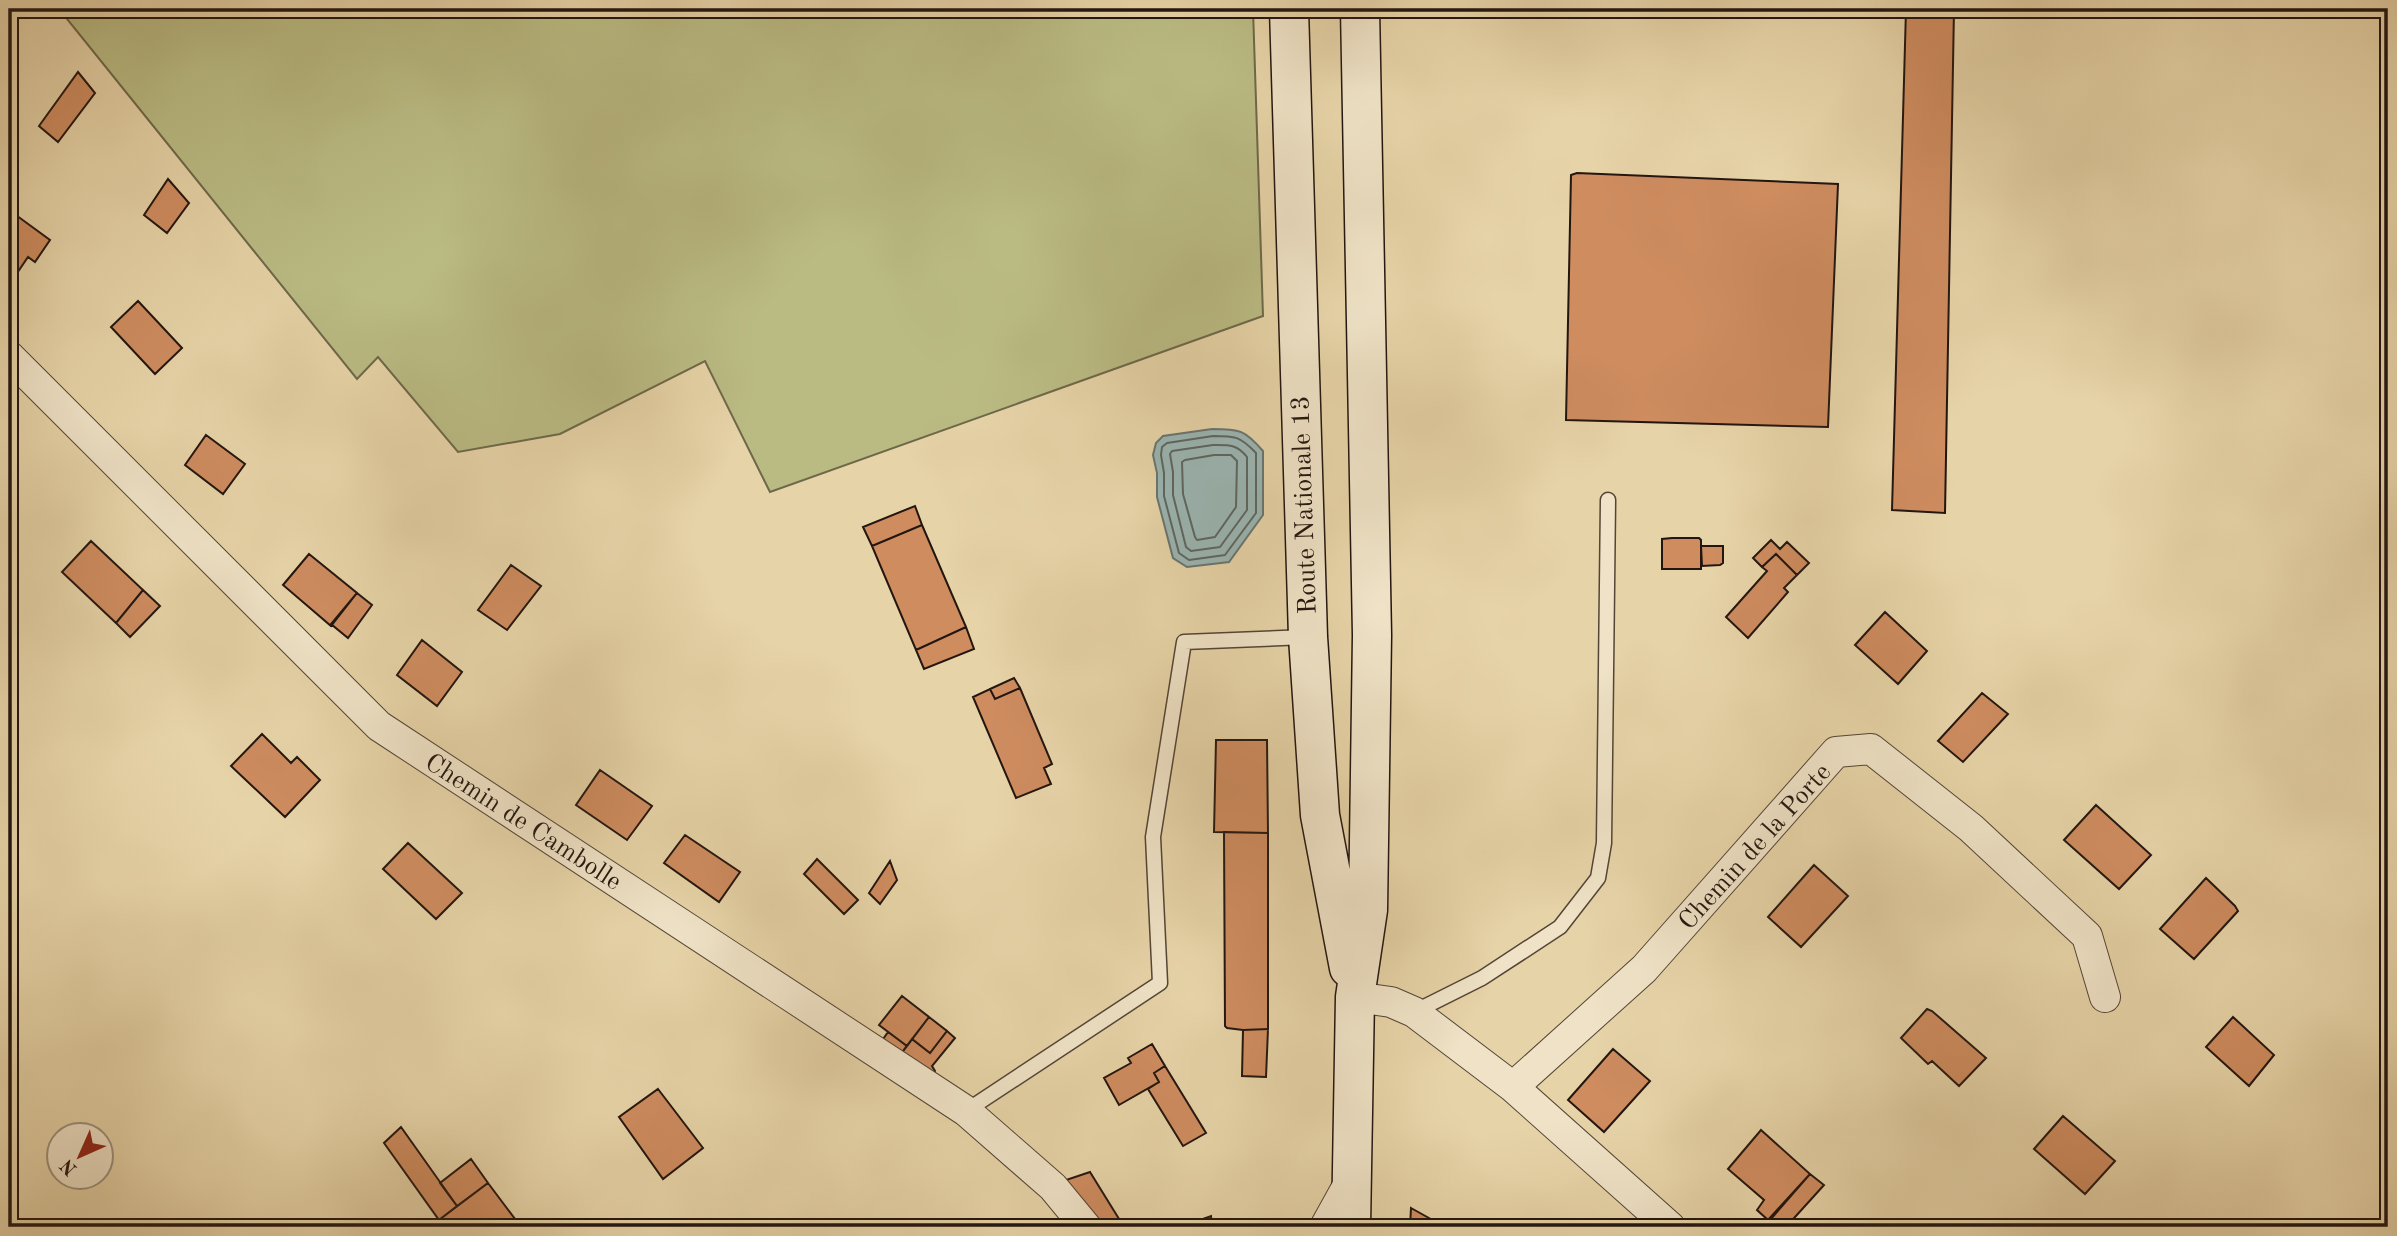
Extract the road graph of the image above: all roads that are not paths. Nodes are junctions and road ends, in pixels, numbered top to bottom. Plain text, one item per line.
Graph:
1 (1289, 9) edge
2 (1360, 9) edge
3 (9, 356) edge
4 (1608, 500) dead end
5 (1308, 637) junction
6 (1355, 997) junction
7 (2105, 997) dead end
8 (1414, 1012) junction
9 (1513, 1087) junction
10 (966, 1111) junction
11 (1352, 1180) junction
12 (1086, 1227) edge
13 (1325, 1227) edge
14 (1351, 1227) edge
15 (1670, 1227) edge

1 - 5 main road, Route Nationale 13
2 - 6 main road, Route Nationale 13
3 - 10 street, Chemin de Cambolle
4 - 8 lane
5 - 6 main road, Route Nationale 13
5 - 10 lane
6 - 8 street
6 - 11 main road, Route Nationale 13
7 - 9 street, Chemin de la Porte
8 - 9 street
9 - 15 street
10 - 12 street, Chemin de Cambolle
11 - 13 street
11 - 14 main road, Route Nationale 13

